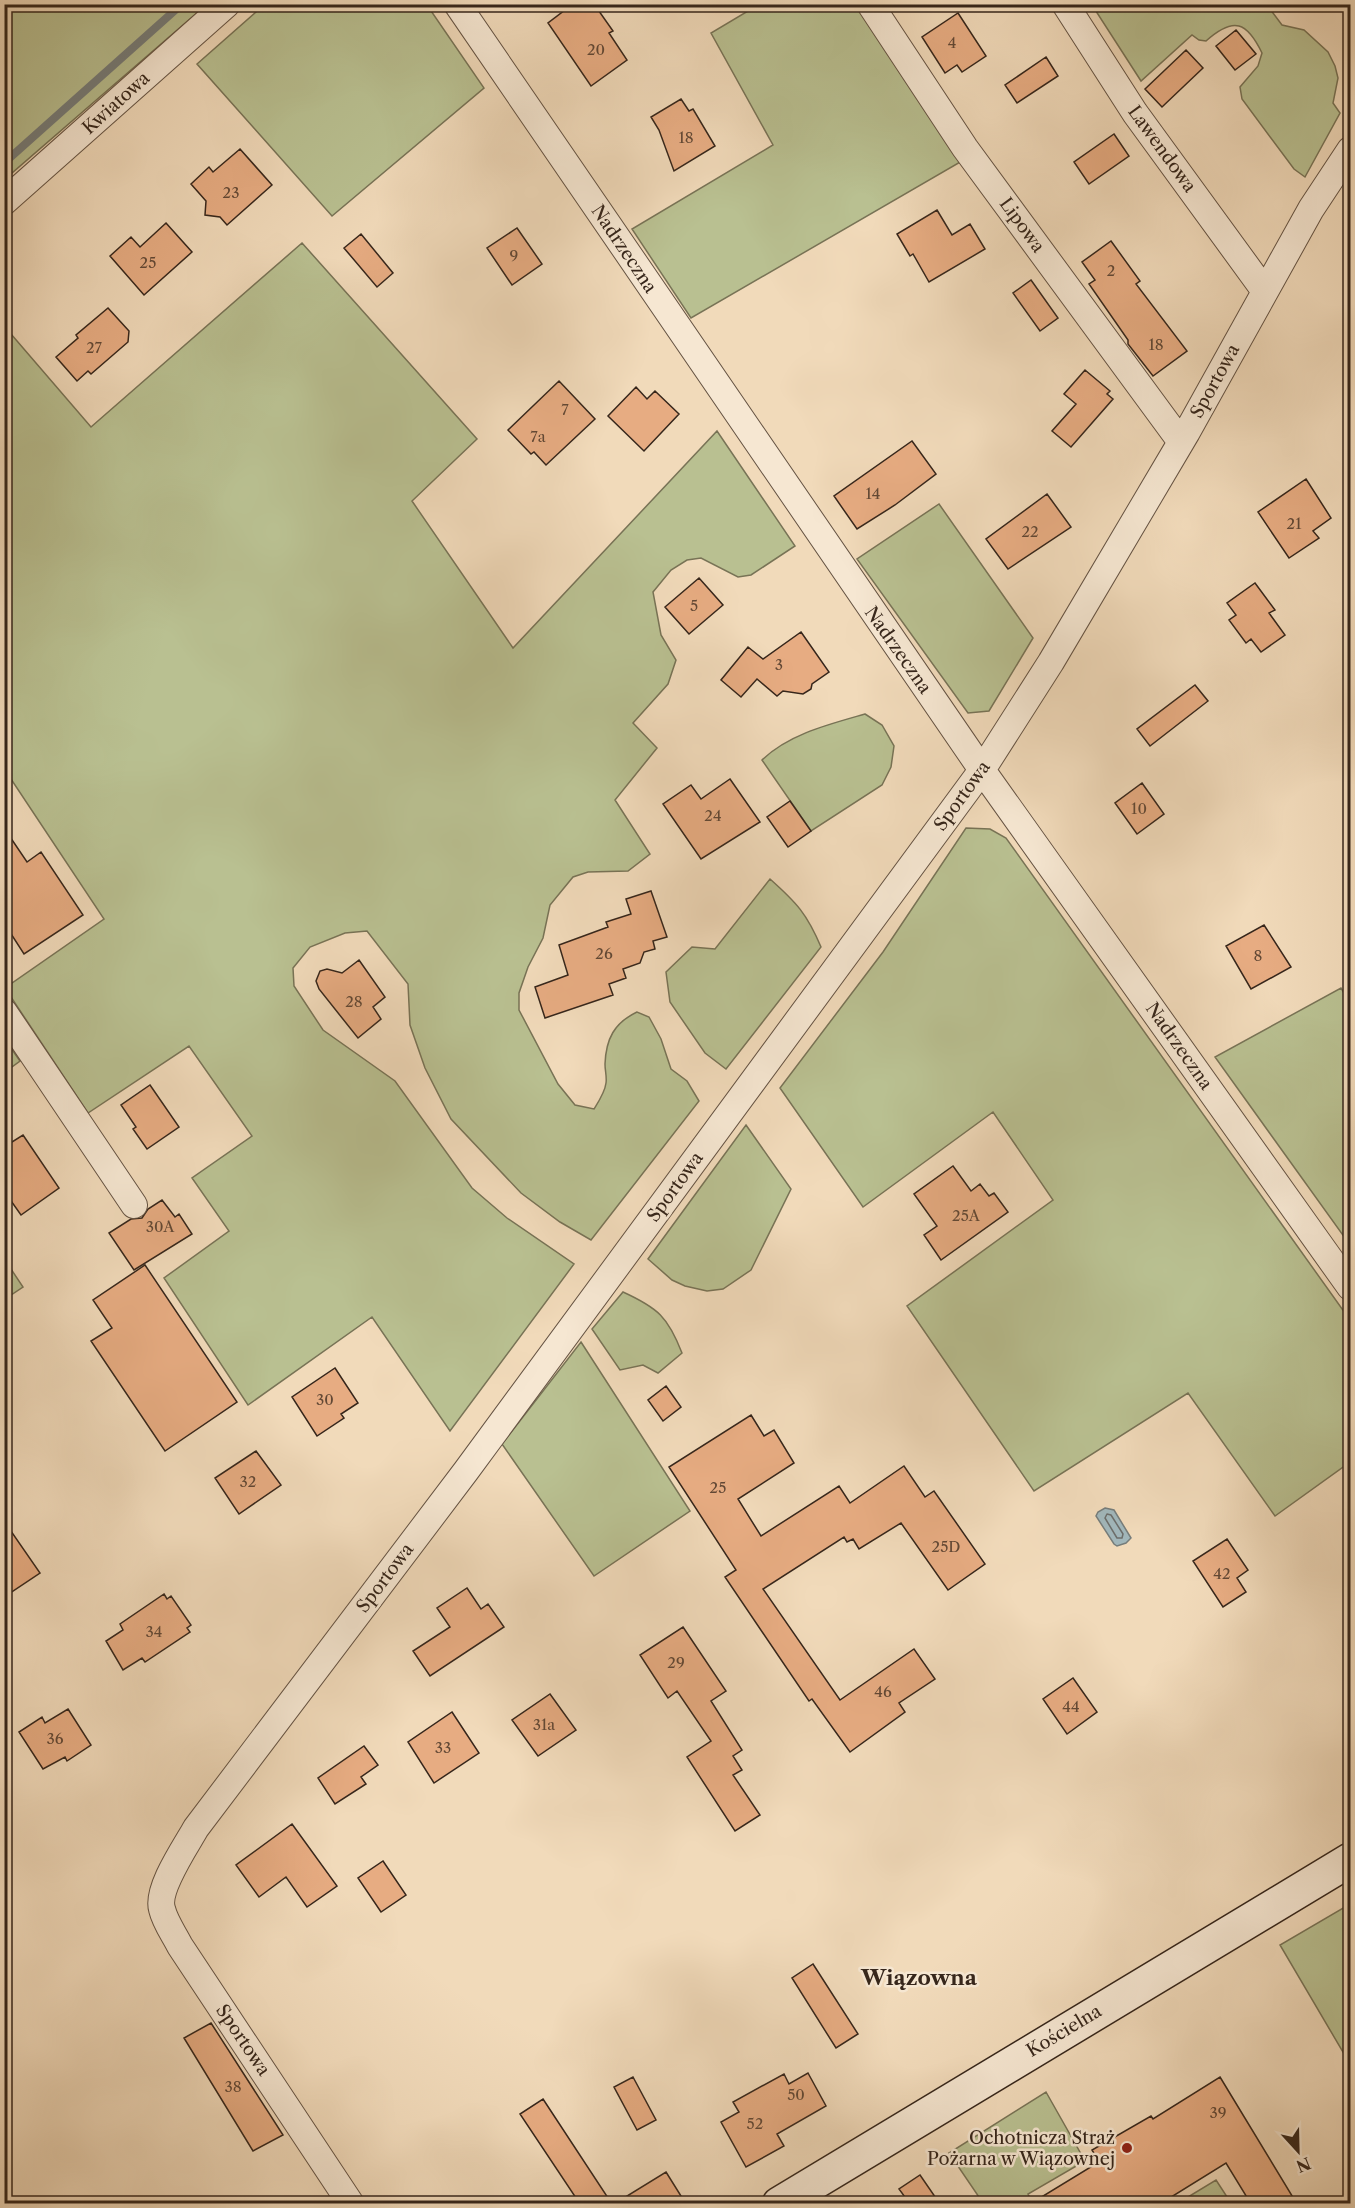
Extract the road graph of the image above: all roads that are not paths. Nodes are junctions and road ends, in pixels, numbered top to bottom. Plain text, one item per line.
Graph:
1 (227, 4) edge
2 (457, 4) edge
3 (870, 4) edge
4 (1065, 4) edge
5 (1350, 150) edge
6 (4, 202) edge
7 (1264, 290) junction
8 (1181, 442) junction
9 (982, 770) junction
10 (4, 1012) edge
11 (134, 1205) dead end
12 (1350, 1287) edge
13 (1350, 1860) edge
14 (351, 2204) edge
15 (779, 2204) edge

1 - 6 street, Kwiatowa
2 - 9 street, Nadrzeczna
3 - 8 street, Lipowa
4 - 7 street, Lawendowa
5 - 7 street, Sportowa
7 - 8 street, Sportowa
8 - 9 street, Sportowa
9 - 12 street, Nadrzeczna
9 - 14 street, Sportowa
10 - 11 street
13 - 15 street, Kościelna

